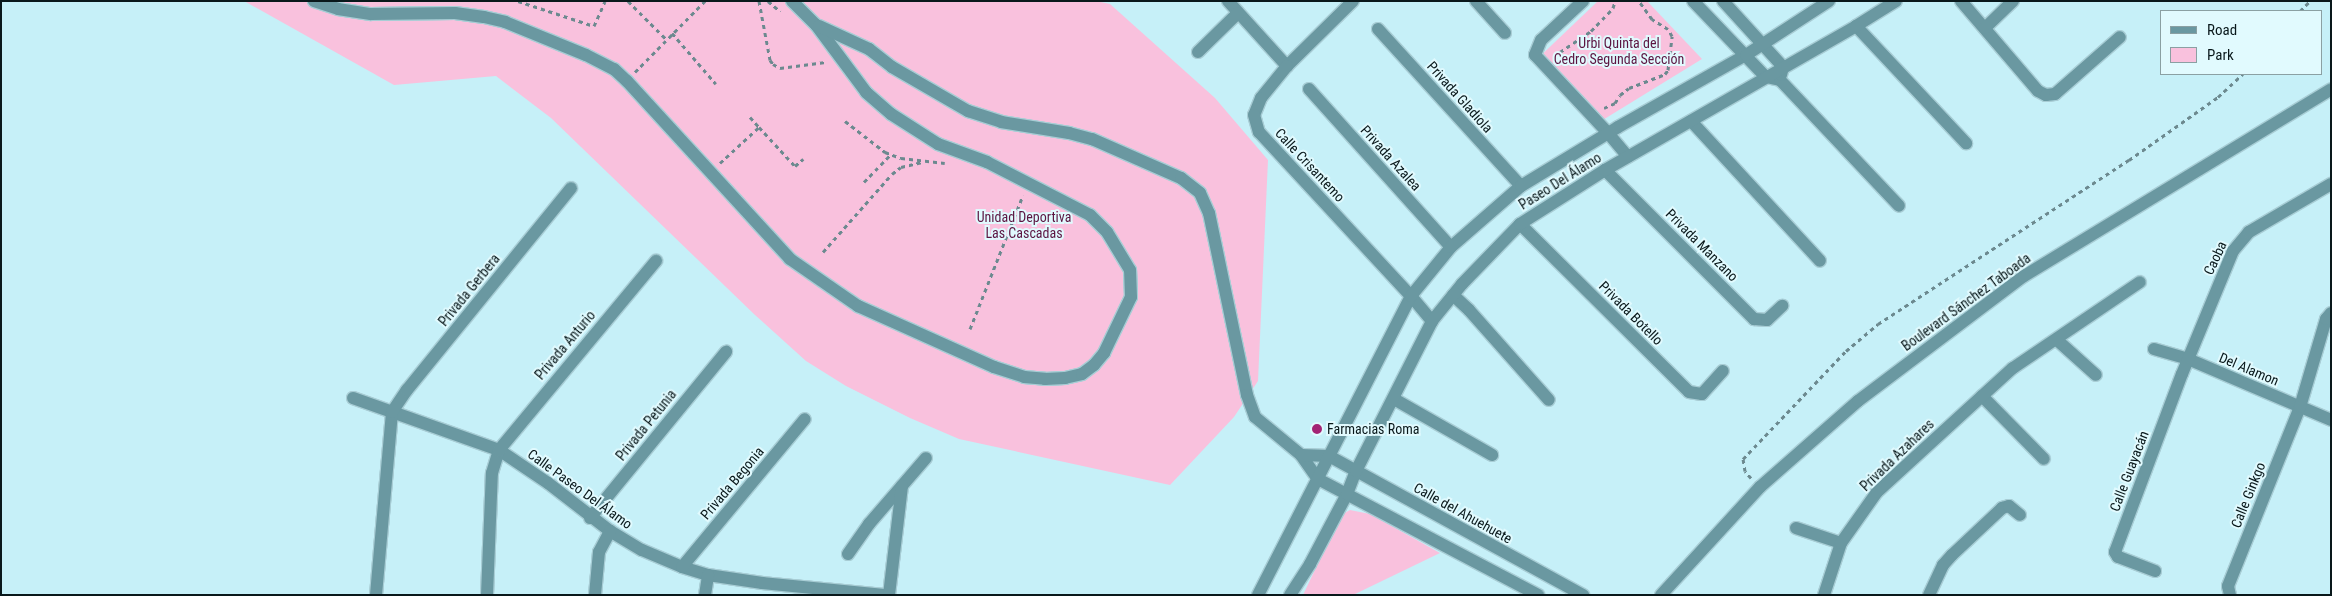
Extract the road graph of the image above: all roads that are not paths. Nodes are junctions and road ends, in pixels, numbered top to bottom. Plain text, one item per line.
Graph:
1 (314, 1) edge
2 (792, 1) edge
3 (1228, 1) edge
4 (1353, 1) edge
5 (1476, 1) edge
6 (1583, 1) edge
7 (1693, 1) edge
8 (1723, 1) edge
9 (1829, 1) edge
10 (1896, 1) edge
11 (1961, 1) edge
12 (2013, 1) edge
13 (1238, 12) junction
14 (816, 25) junction
15 (1856, 26) junction
16 (1985, 28) junction
17 (1378, 29) dead end
18 (1505, 33) dead end
19 (2120, 37) dead end
20 (1763, 44) junction
21 (1198, 52) dead end
22 (1746, 55) junction
23 (1287, 66) junction
24 (1783, 67) junction
25 (1766, 77) junction
26 (1780, 80) junction
27 (1308, 89) dead end
28 (2331, 89) edge
29 (1691, 121) junction
30 (1613, 130) junction
31 (1966, 143) dead end
32 (1628, 157) junction
33 (1605, 170) junction
34 (2331, 184) edge
35 (1521, 186) junction
36 (571, 188) dead end
37 (1899, 206) dead end
38 (1520, 224) junction
39 (1451, 247) junction
40 (656, 261) dead end
41 (1820, 262) dead end
42 (2140, 282) dead end
43 (1453, 295) junction
44 (1411, 296) junction
45 (1782, 306) dead end
46 (2331, 313) edge
47 (1432, 322) junction
48 (2058, 340) junction
49 (2154, 349) dead end
50 (726, 352) dead end
51 (2188, 359) junction
52 (1724, 370) dead end
53 (2096, 375) dead end
54 (1982, 396) junction
55 (353, 398) dead end
56 (1394, 398) junction
57 (1549, 400) dead end
58 (2300, 407) junction
59 (392, 412) junction
60 (805, 419) dead end
61 (2331, 420) edge
62 (499, 450) junction
63 (1301, 455) junction
64 (1492, 455) dead end
65 (1329, 456) junction
66 (926, 458) dead end
67 (2044, 459) dead end
68 (1356, 471) junction
69 (1318, 479) junction
70 (902, 486) junction
71 (1347, 494) junction
72 (2020, 515) dead end
73 (590, 518) junction
74 (1796, 528) dead end
75 (610, 531) junction
76 (1841, 544) junction
77 (848, 554) dead end
78 (682, 567) junction
79 (2155, 570) dead end
80 (708, 575) junction
81 (1660, 594) edge
82 (376, 595) edge
83 (487, 595) edge
84 (595, 595) edge
85 (705, 595) edge
86 (884, 595) edge
87 (889, 595) edge
88 (1258, 595) edge
89 (1290, 595) edge
90 (1538, 595) edge
91 (1584, 595) edge
92 (1824, 595) edge
93 (1928, 595) edge
94 (2230, 595) edge

1 - 14 street
2 - 14 street
3 - 13 street
4 - 23 street, Calle Crisantemo
5 - 18 street
6 - 30 street
7 - 22 street
8 - 20 street
9 - 20 street, Paseo Del Álamo
10 - 15 street, Paseo Del Álamo
11 - 16 street
12 - 16 street
13 - 21 street
13 - 23 street
14 - 63 street
15 - 24 street, Paseo Del Álamo
15 - 31 street
16 - 19 street
17 - 35 street, Privada Gladiola
20 - 22 street, Paseo Del Álamo
20 - 24 street
22 - 25 street
22 - 30 street, Paseo Del Álamo
23 - 44 street, Calle Crisantemo
24 - 25 street, Paseo Del Álamo
24 - 26 street
25 - 26 street
25 - 29 street, Paseo Del Álamo
26 - 37 street
27 - 39 street, Privada Azalea
28 - 81 street, Boulevard Sánchez Taboada
29 - 32 street, Paseo Del Álamo
29 - 41 street
30 - 32 street
30 - 35 street, Paseo Del Álamo
32 - 33 street, Paseo Del Álamo
33 - 38 street, Paseo Del Álamo
33 - 45 street, Privada Manzano
34 - 51 street, Caoba
35 - 39 street, Paseo Del Álamo
36 - 59 street, Privada Gerbera
38 - 43 street, Paseo Del Álamo
38 - 52 street, Privada Botello
39 - 44 street, Paseo Del Álamo
40 - 62 street, Privada Anturio
42 - 48 street, Privada Azahares
43 - 47 street, Paseo Del Álamo
43 - 57 street
44 - 47 street, Calle Crisantemo
44 - 65 street, Paseo Del Álamo
46 - 58 street, Calle Ginkgo
47 - 56 street, Paseo Del Álamo
48 - 53 street
48 - 54 street, Privada Azahares
49 - 51 street, Del Alamon
50 - 73 street, Privada Petunia
51 - 58 street, Del Alamon
51 - 79 street, Calle Guayacán
54 - 67 street
54 - 76 street, Privada Azahares
55 - 59 street, Calle Paseo Del Álamo
56 - 64 street
56 - 68 street, Paseo Del Álamo
58 - 61 street, Del Alamon
58 - 94 street, Calle Ginkgo
59 - 62 street, Calle Paseo Del Álamo
59 - 82 street
60 - 78 street, Privada Begonia
62 - 73 street, Calle Paseo Del Álamo
62 - 83 street
63 - 65 street
63 - 69 street
65 - 68 street, Calle del Ahuehuete
65 - 69 street, Paseo Del Álamo
66 - 70 street
68 - 71 street, Paseo Del Álamo
68 - 91 street, Calle del Ahuehuete
69 - 71 street
69 - 88 street
70 - 77 street
70 - 87 street
71 - 89 street
71 - 90 street
72 - 93 street
73 - 75 street, Calle Paseo Del Álamo
74 - 76 street
75 - 78 street, Calle Paseo Del Álamo
75 - 84 street
76 - 92 street, Privada Azahares
78 - 80 street, Calle Paseo Del Álamo
80 - 85 street
80 - 86 street, Calle Paseo Del Álamo

